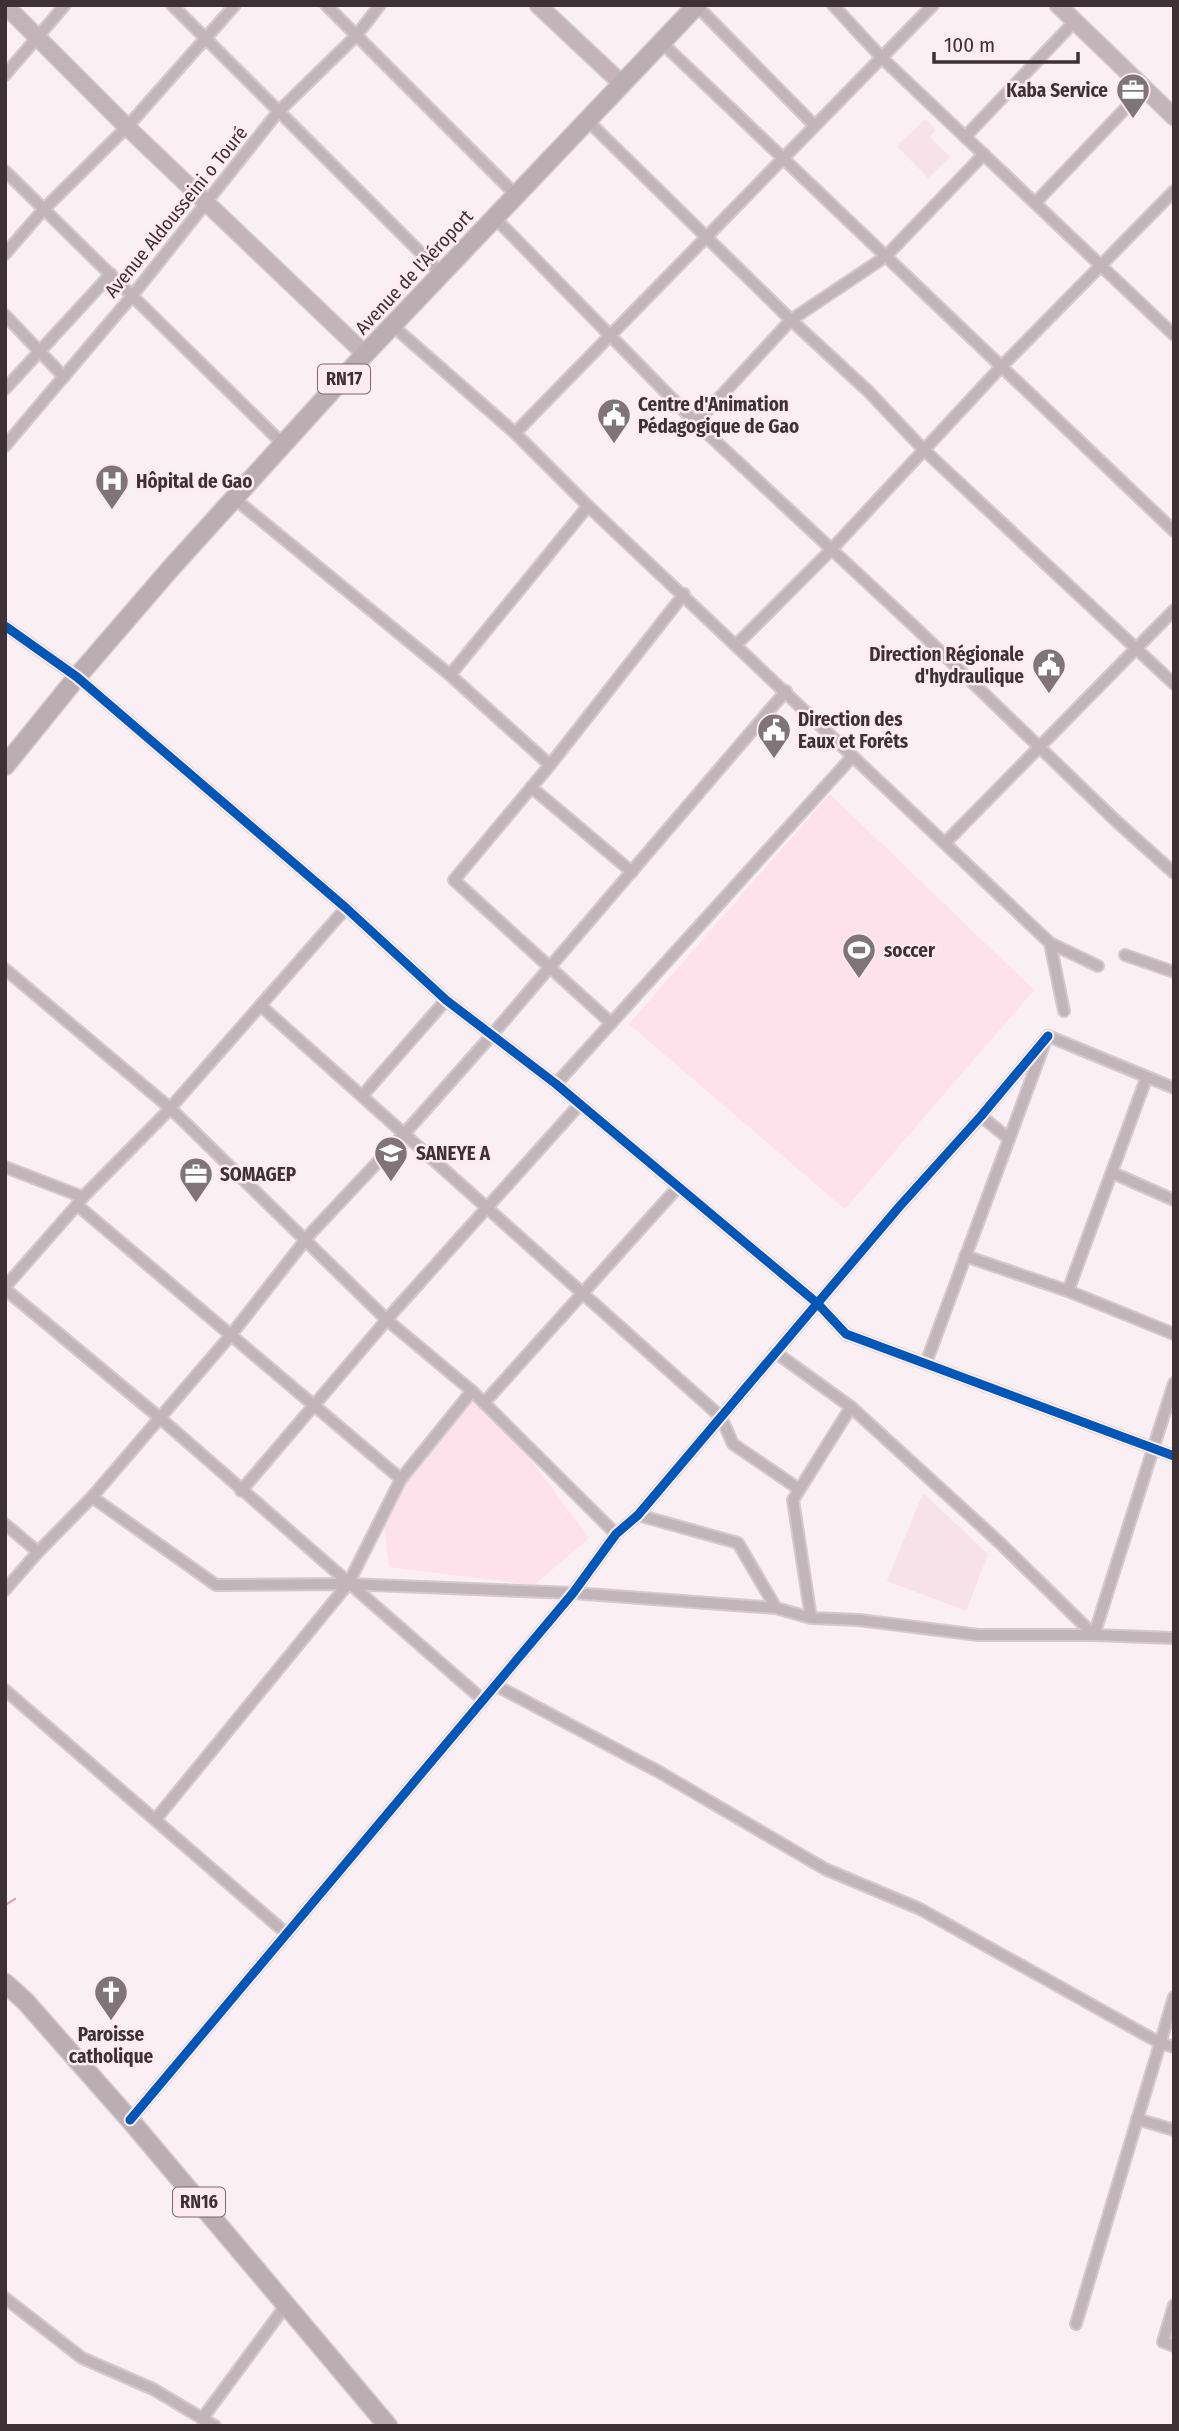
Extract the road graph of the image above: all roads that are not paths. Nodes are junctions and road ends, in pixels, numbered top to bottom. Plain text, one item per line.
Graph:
1 (5, 5) edge
2 (65, 5) edge
3 (172, 5) edge
4 (235, 5) edge
5 (326, 5) edge
6 (380, 5) edge
7 (538, 5) edge
8 (696, 5) edge
9 (833, 5) edge
10 (933, 5) edge
11 (1058, 5) edge
12 (1074, 21) junction
13 (356, 36) junction
14 (37, 38) junction
15 (207, 40) junction
16 (661, 42) junction
17 (882, 58) junction
18 (5, 75) edge
19 (621, 83) junction
20 (1144, 89) junction
21 (278, 112) junction
22 (1174, 117) edge
23 (587, 120) junction
24 (814, 125) junction
25 (127, 127) junction
26 (965, 137) junction
27 (984, 154) junction
28 (783, 159) junction
29 (5, 171) edge
30 (1174, 191) edge
31 (516, 195) junction
32 (207, 202) junction
33 (1035, 203) junction
34 (43, 210) junction
35 (495, 218) junction
36 (707, 237) junction
37 (5, 254) edge
38 (885, 257) junction
39 (1101, 266) junction
40 (441, 273) junction
41 (111, 274) junction
42 (132, 296) junction
43 (5, 315) edge
44 (791, 320) junction
45 (393, 326) junction
46 (1172, 330) edge
47 (612, 334) junction
48 (41, 350) junction
49 (365, 354) junction
50 (1000, 368) junction
51 (64, 377) junction
52 (5, 389) edge
53 (696, 423) junction
54 (515, 433) junction
55 (284, 445) junction
56 (5, 446) edge
57 (923, 449) junction
58 (235, 499) junction
59 (588, 506) junction
60 (1174, 531) edge
61 (831, 550) junction
62 (684, 594) junction
63 (1174, 610) edge
64 (5, 626) edge
65 (737, 645) junction
66 (1137, 648) junction
67 (450, 675) junction
68 (77, 677) junction
69 (1174, 684) edge
70 (786, 691) junction
71 (1040, 748) junction
72 (852, 757) junction
73 (550, 765) junction
74 (5, 766) edge
75 (531, 788) junction
76 (945, 843) junction
77 (632, 872) junction
78 (1174, 873) edge
79 (346, 908) junction
80 (1050, 943) junction
81 (1125, 955) dead end
82 (1098, 966) dead end
83 (550, 968) junction
84 (5, 969) edge
85 (1174, 972) edge
86 (446, 1000) junction
87 (261, 1006) junction
88 (1064, 1011) dead end
89 (611, 1023) junction
90 (1048, 1036) junction
91 (491, 1037) junction
92 (1146, 1079) junction
93 (556, 1084) junction
94 (1174, 1088) edge
95 (362, 1096) junction
96 (580, 1104) junction
97 (170, 1108) junction
98 (981, 1116) junction
99 (404, 1134) junction
100 (1008, 1138) junction
101 (5, 1167) edge
102 (1113, 1173) junction
103 (678, 1187) junction
104 (1174, 1200) edge
105 (80, 1201) junction
106 (488, 1209) junction
107 (306, 1239) junction
108 (965, 1255) junction
109 (5, 1288) edge
110 (1068, 1291) junction
111 (583, 1294) junction
112 (817, 1303) junction
113 (387, 1320) junction
114 (1174, 1334) edge
115 (232, 1335) junction
116 (775, 1352) junction
117 (926, 1363) junction
118 (1174, 1383) edge
119 (471, 1391) junction
120 (484, 1403) junction
121 (315, 1406) junction
122 (851, 1407) junction
123 (721, 1417) junction
124 (160, 1418) junction
125 (1153, 1448) junction
126 (1174, 1456) edge
127 (401, 1479) junction
128 (799, 1489) junction
129 (241, 1491) junction
130 (92, 1497) junction
131 (638, 1515) junction
132 (5, 1524) edge
133 (616, 1534) junction
134 (38, 1552) junction
135 (348, 1584) junction
136 (5, 1590) edge
137 (573, 1593) junction
138 (776, 1608) junction
139 (811, 1618) junction
140 (1094, 1635) junction
141 (1174, 1638) edge
142 (495, 1685) junction
143 (5, 1690) edge
144 (483, 1700) junction
145 (155, 1820) junction
146 (287, 1934) junction
147 (5, 1983) edge
148 (1174, 1997) edge
149 (1160, 2043) junction
150 (1174, 2048) edge
151 (1137, 2119) junction
152 (130, 2120) junction
153 (1174, 2130) edge
154 (5, 2298) edge
155 (286, 2305) junction
156 (1174, 2305) edge
157 (1076, 2324) dead end
158 (1174, 2346) edge
159 (202, 2419) junction
160 (215, 2426) edge
161 (388, 2426) edge

1 - 14 street
2 - 14 street
3 - 15 street
4 - 15 street
5 - 13 street
6 - 13 street, Avenue Aldousseini o Touré
7 - 19 street
8 - 16 main road, Avenue de l'Aéroport / RN17
8 - 24 street
9 - 17 street
10 - 17 street
11 - 12 street
12 - 20 street
12 - 26 street
13 - 21 street, Avenue Aldousseini o Touré
13 - 31 street
14 - 18 street
14 - 25 street
15 - 21 street
15 - 25 street
16 - 19 main road, Avenue de l'Aéroport / RN17
16 - 28 street
17 - 24 street
17 - 26 street
19 - 23 main road, Avenue de l'Aéroport / RN17
20 - 22 street
20 - 33 street
21 - 32 street, Avenue Aldousseini o Touré
21 - 40 street
23 - 31 main road, Avenue de l'Aéroport / RN17
23 - 36 street
24 - 28 street
25 - 32 street
25 - 34 street
26 - 27 street
27 - 33 street
27 - 38 street
28 - 36 street
28 - 38 street
29 - 34 street
30 - 39 street
31 - 35 main road, Avenue de l'Aéroport / RN17
32 - 42 street, Avenue Aldousseini o Touré
32 - 49 street
33 - 39 street
34 - 37 street
34 - 41 street
35 - 40 main road, Avenue de l'Aéroport / RN17
35 - 47 street
36 - 44 street
36 - 47 street
38 - 44 street
38 - 50 street
39 - 46 street
39 - 50 street
40 - 45 main road, Avenue de l'Aéroport / RN17
41 - 42 street
41 - 48 street
42 - 51 street, Avenue Aldousseini o Touré
42 - 55 street
43 - 48 street
44 - 53 street
44 - 57 street
45 - 49 main road, Avenue de l'Aéroport / RN17
45 - 54 street
47 - 53 street
47 - 54 street
48 - 51 street
48 - 52 street
49 - 55 main road, Avenue de l'Aéroport / RN17
50 - 57 street
50 - 60 street
51 - 56 street, Avenue Aldousseini o Touré
53 - 61 street
54 - 59 street
55 - 58 main road, Avenue de l'Aéroport / RN17
57 - 61 street
57 - 66 street
58 - 67 street
58 - 68 main road, Avenue de l'Aéroport / RN17
59 - 62 street
59 - 67 street
61 - 65 street
61 - 71 street
62 - 65 street
62 - 73 street
63 - 66 street
64 - 68 street
65 - 70 street
66 - 69 street
66 - 71 street
67 - 73 street
68 - 74 main road, Avenue de l'Aéroport / RN17
68 - 79 street
70 - 72 street
70 - 77 street
71 - 76 street
71 - 78 street
72 - 76 street
72 - 89 street
73 - 75 street
75 - 77 street
75 - 83 street
76 - 80 street
77 - 83 street
79 - 86 street
79 - 87 street
80 - 82 street
80 - 88 street
81 - 85 street
83 - 89 street
83 - 91 street
84 - 97 street
86 - 91 street
86 - 95 street
87 - 95 street
87 - 97 street
89 - 93 street
90 - 92 street
90 - 98 street
90 - 100 street
91 - 93 street
91 - 99 street
92 - 94 street
92 - 102 street
93 - 96 street
95 - 99 street
96 - 103 street
96 - 106 street
97 - 105 street
97 - 107 street
98 - 100 street
98 - 112 street
99 - 106 street
99 - 107 street
100 - 108 street
101 - 105 street
102 - 104 street
102 - 110 street
103 - 111 street
103 - 112 street
105 - 109 street
105 - 115 street
106 - 111 street
106 - 113 street
107 - 113 street
107 - 115 street
108 - 110 street
108 - 117 street
109 - 124 street
110 - 114 street
111 - 120 street
111 - 123 street
112 - 116 street
112 - 117 street
113 - 119 street
113 - 121 street
115 - 121 street
115 - 124 street
116 - 122 street
116 - 123 street
117 - 125 street
118 - 125 street
119 - 120 street
119 - 127 street
120 - 133 street
121 - 127 street
121 - 129 street
122 - 128 street
122 - 140 street
123 - 128 street
123 - 131 street
124 - 129 street
124 - 130 street
125 - 126 street
125 - 140 street
127 - 135 street
128 - 139 street
129 - 135 street
130 - 134 street
130 - 135 street
131 - 133 street
131 - 138 street
132 - 134 street
133 - 137 street
134 - 136 street
135 - 137 street
135 - 144 street
135 - 145 street
137 - 138 street
137 - 142 street
138 - 139 street
139 - 140 street
140 - 141 street
142 - 144 street
142 - 149 street
143 - 145 street
144 - 146 street
145 - 146 street
146 - 152 street
147 - 152 main road, RN16
148 - 149 street
149 - 150 street
149 - 151 street
151 - 153 street
151 - 157 street
152 - 155 main road, RN16
154 - 159 street
155 - 159 street
155 - 161 main road, RN16
156 - 158 street
159 - 160 street

